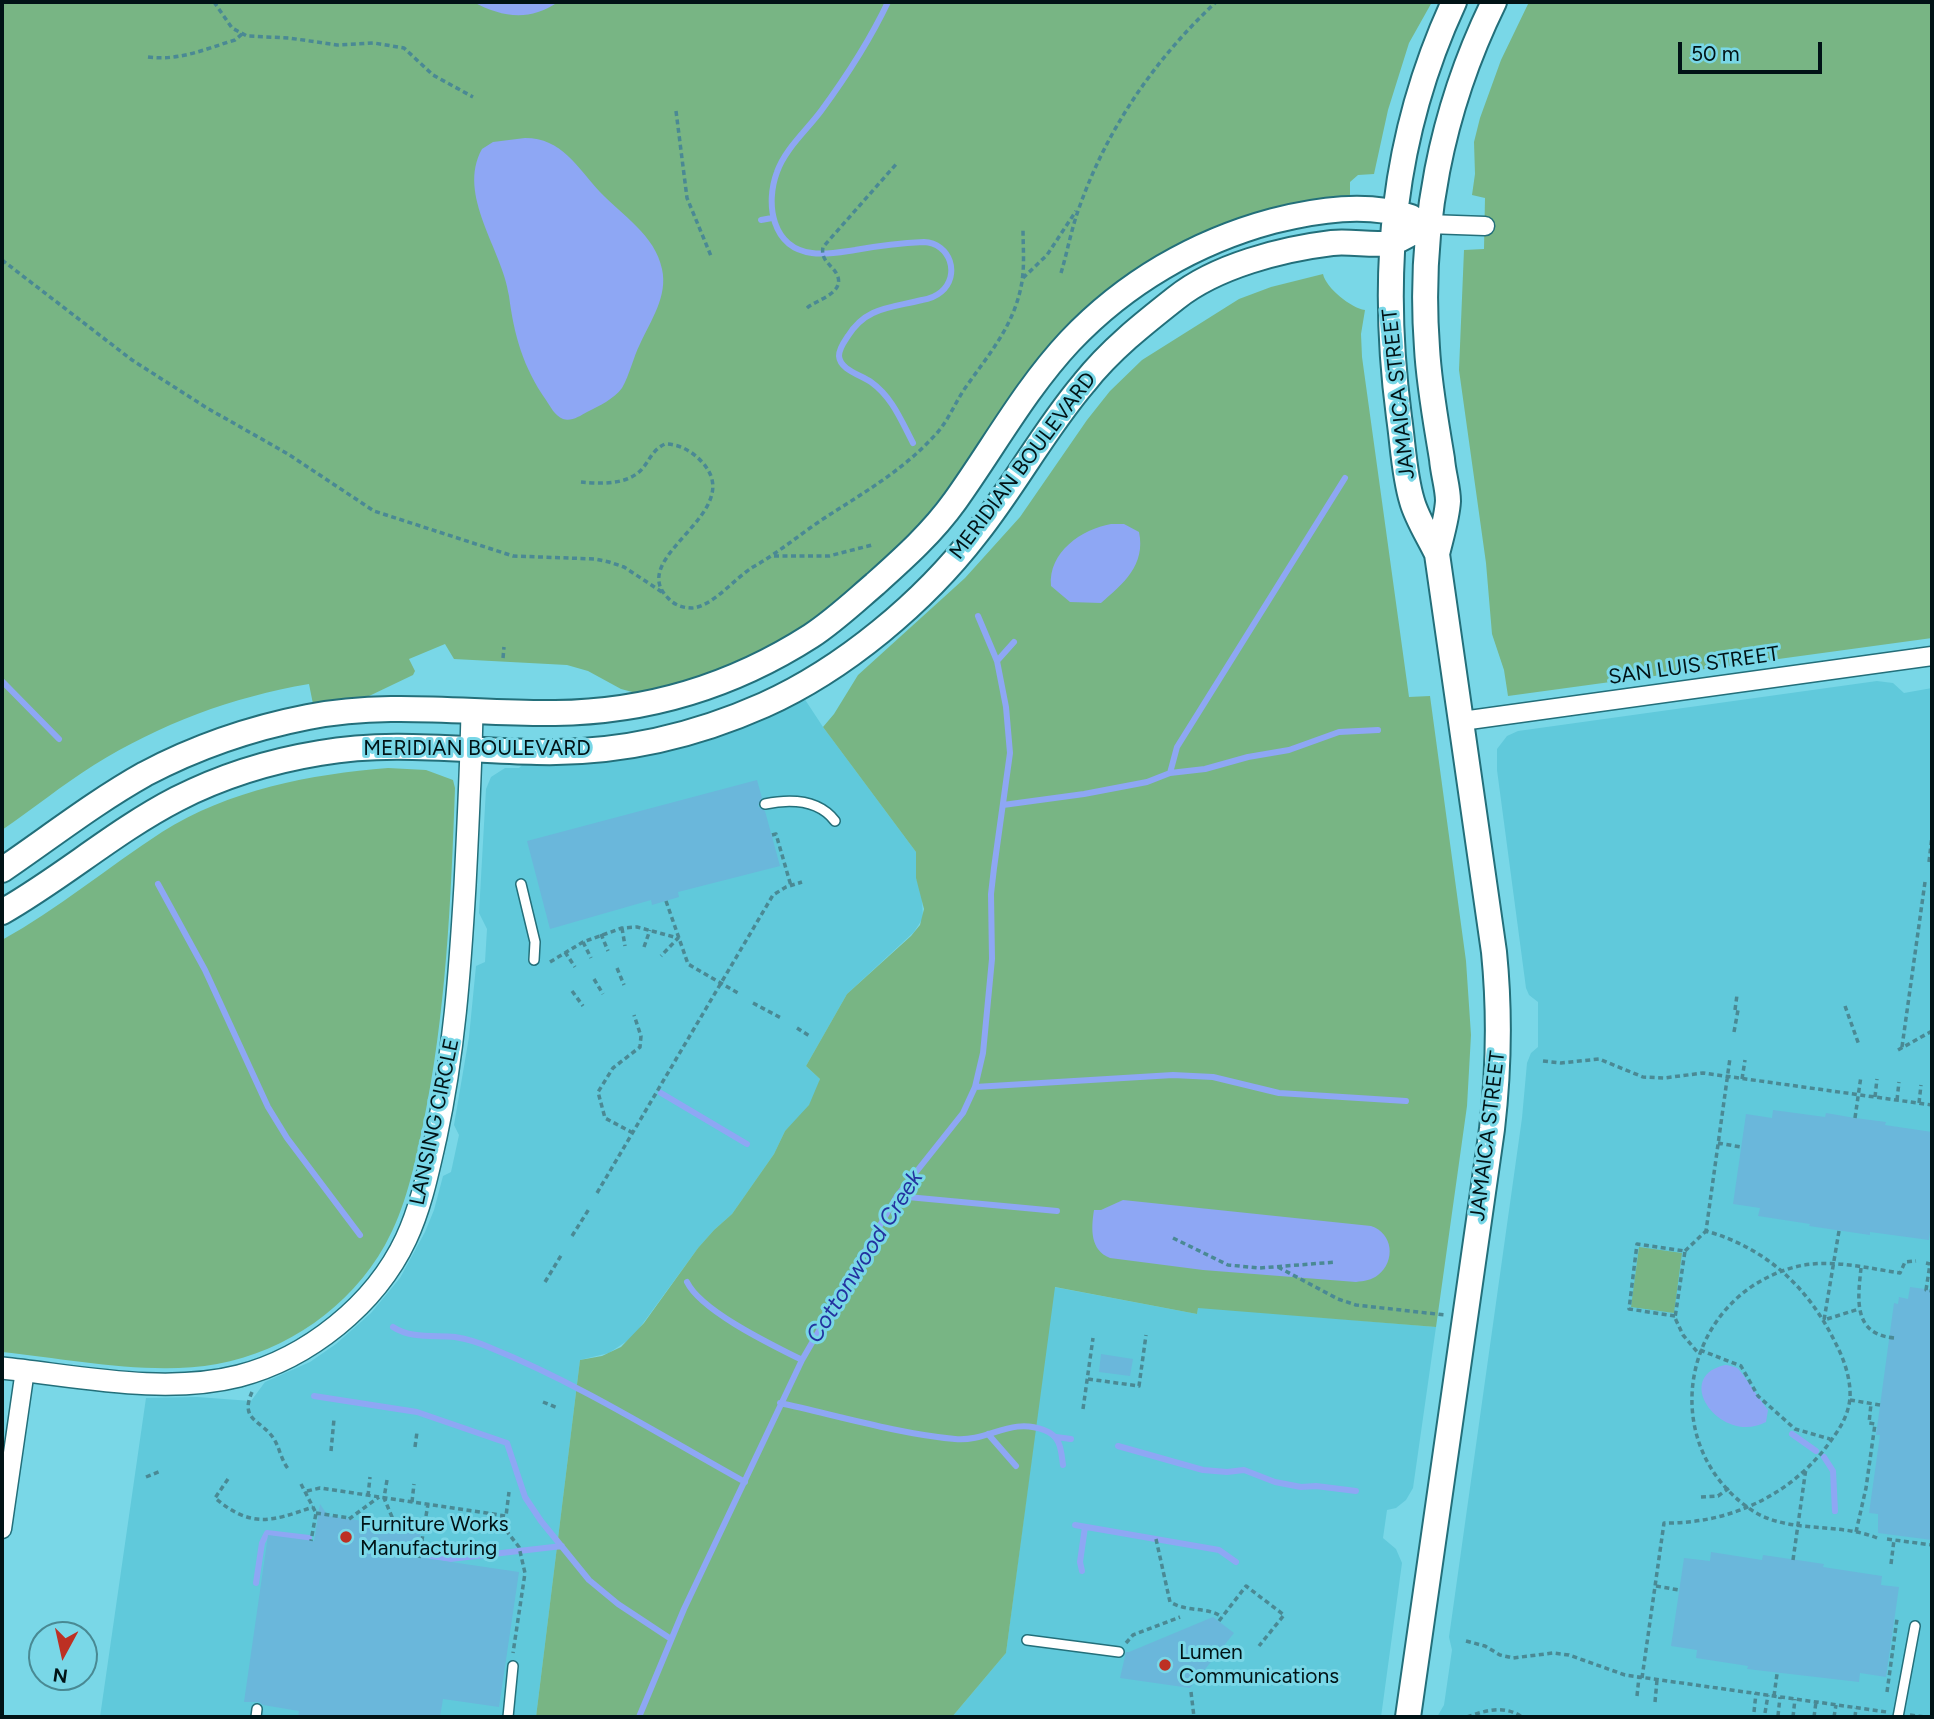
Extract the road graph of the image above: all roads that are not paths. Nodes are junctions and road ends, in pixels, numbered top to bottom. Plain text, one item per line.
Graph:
1 (1454, 2) edge
2 (1494, 2) edge
3 (1428, 224) junction
4 (1485, 226) dead end
5 (1393, 228) junction
6 (1437, 554) junction
7 (1932, 656) edge
8 (472, 710) junction
9 (1462, 721) junction
10 (471, 748) junction
11 (765, 804) dead end
12 (835, 821) dead end
13 (2, 870) edge
14 (521, 884) dead end
15 (2, 912) edge
16 (534, 960) dead end
17 (2, 1368) edge
18 (25, 1370) junction
19 (2, 1529) edge
20 (1915, 1626) dead end
21 (1027, 1640) dead end
22 (1119, 1652) road end
23 (513, 1662) road end
24 (1898, 1715) edge
25 (508, 1717) edge
26 (1408, 1717) edge

1 - 5 main road
2 - 3 main road
3 - 4 street
3 - 5 main road, MERIDIAN BOULEVARD
3 - 6 main road, JAMAICA STREET
5 - 6 main road, JAMAICA STREET
5 - 8 main road, MERIDIAN BOULEVARD
5 - 10 main road, MERIDIAN BOULEVARD
6 - 9 main road, JAMAICA STREET
7 - 9 street, SAN LUIS STREET
8 - 10 street, LANSING CIRCLE
8 - 13 main road, MERIDIAN BOULEVARD
9 - 26 main road, JAMAICA STREET
10 - 15 main road, MERIDIAN BOULEVARD
10 - 18 street, LANSING CIRCLE
11 - 12 lane
14 - 16 lane
17 - 18 street, LANSING CIRCLE
18 - 19 street
20 - 24 lane
21 - 22 lane
23 - 25 lane

